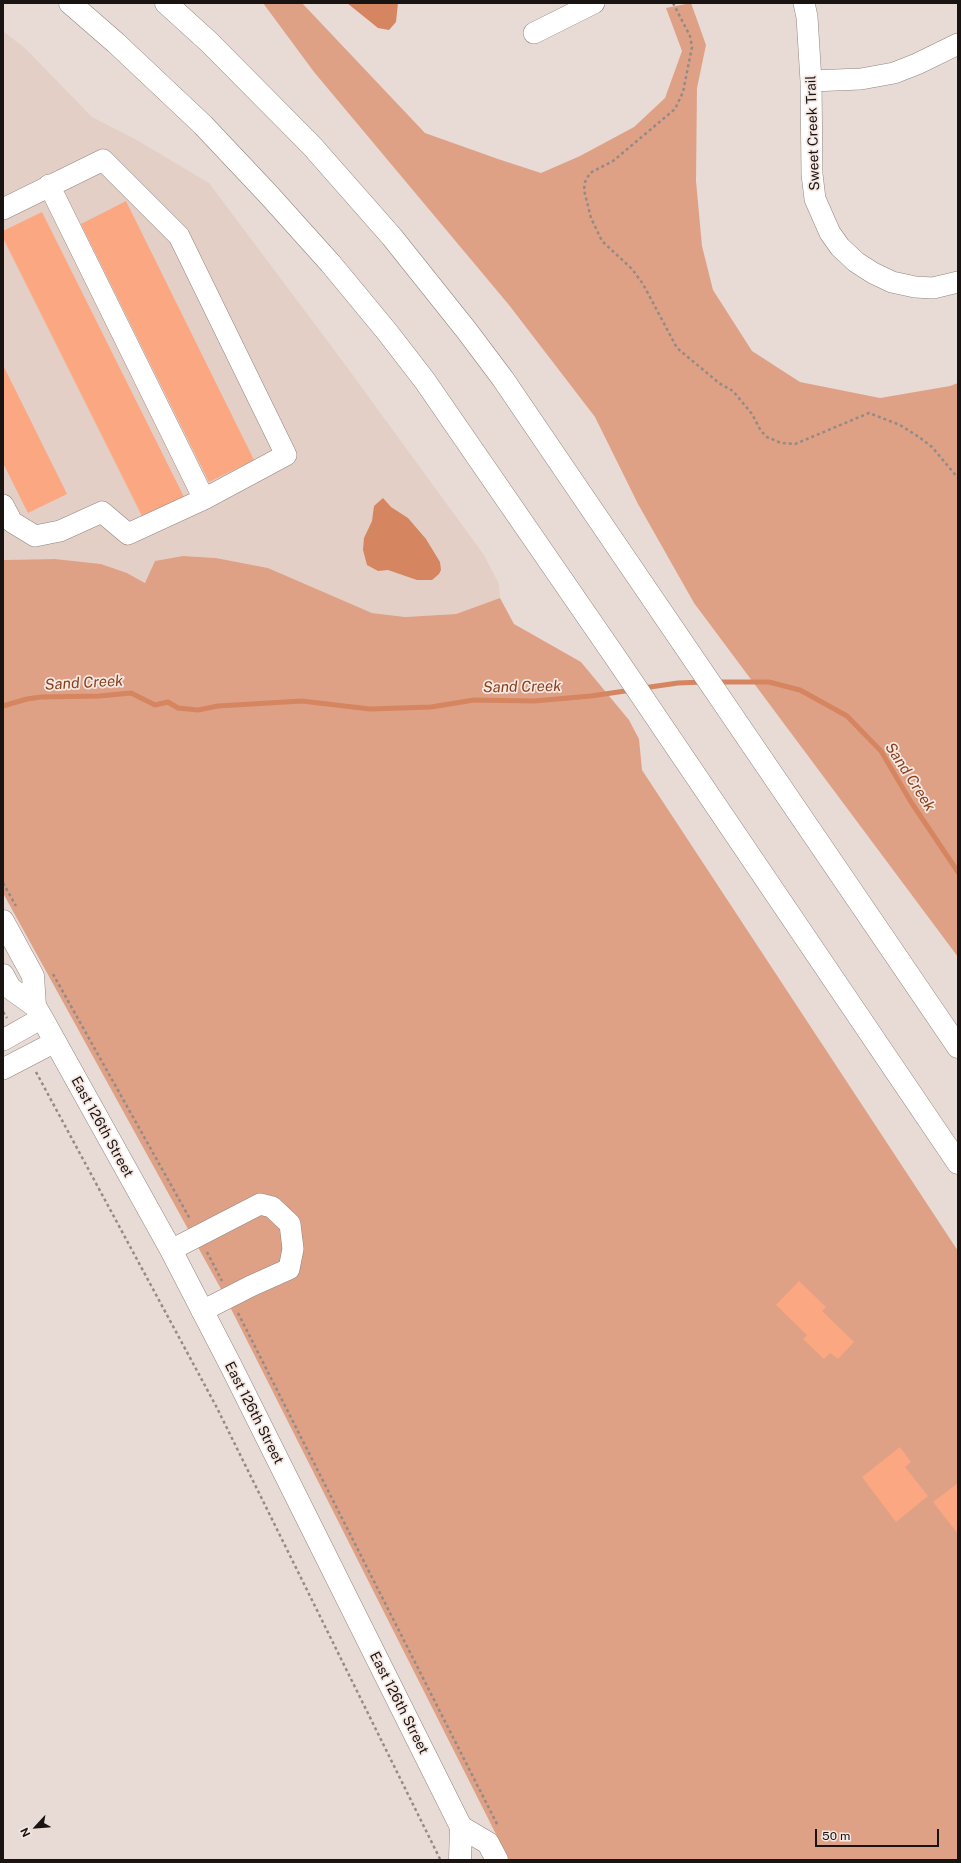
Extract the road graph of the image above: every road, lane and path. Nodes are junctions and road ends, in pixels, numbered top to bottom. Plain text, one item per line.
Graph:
1 (70, 3) edge
2 (166, 3) edge
3 (594, 3) edge
4 (673, 3) edge
5 (804, 3) edge
6 (534, 32) dead end
7 (958, 44) edge
8 (811, 81) junction
9 (49, 186) junction
10 (3, 210) edge
11 (958, 282) edge
12 (958, 478) edge
13 (204, 499) junction
14 (3, 505) edge
15 (3, 883) edge
16 (10, 915) edge
17 (50, 968) dead end
18 (3, 976) edge
19 (3, 1012) edge
20 (38, 1012) junction
21 (9, 1036) edge
22 (55, 1042) junction
23 (958, 1047) edge
24 (28, 1057) junction
25 (3, 1069) edge
26 (958, 1163) edge
27 (198, 1235) junction
28 (171, 1250) junction
29 (230, 1297) junction
30 (202, 1311) junction
31 (461, 1826) junction
32 (501, 1833) dead end
33 (441, 1860) edge
34 (460, 1860) edge
35 (497, 1860) edge

1 - 26 main road
2 - 23 main road
3 - 6 street
4 - 12 path
5 - 8 street, Sweet Creek Trail
7 - 8 street
8 - 11 street, Sweet Creek Trail
9 - 10 street
9 - 13 street
9 - 13 street
13 - 14 street
15 - 16 path
16 - 20 main road, East 126th Street
17 - 27 path
18 - 20 main road, East 126th Street
19 - 21 path
20 - 21 street
20 - 22 main road, East 126th Street
22 - 24 street
22 - 28 main road, East 126th Street
24 - 25 street
24 - 33 path
27 - 28 street
27 - 29 path
27 - 29 street
28 - 30 main road, East 126th Street
29 - 30 street
29 - 32 path
30 - 31 main road, East 126th Street
31 - 34 main road, East 126th Street
31 - 35 main road

